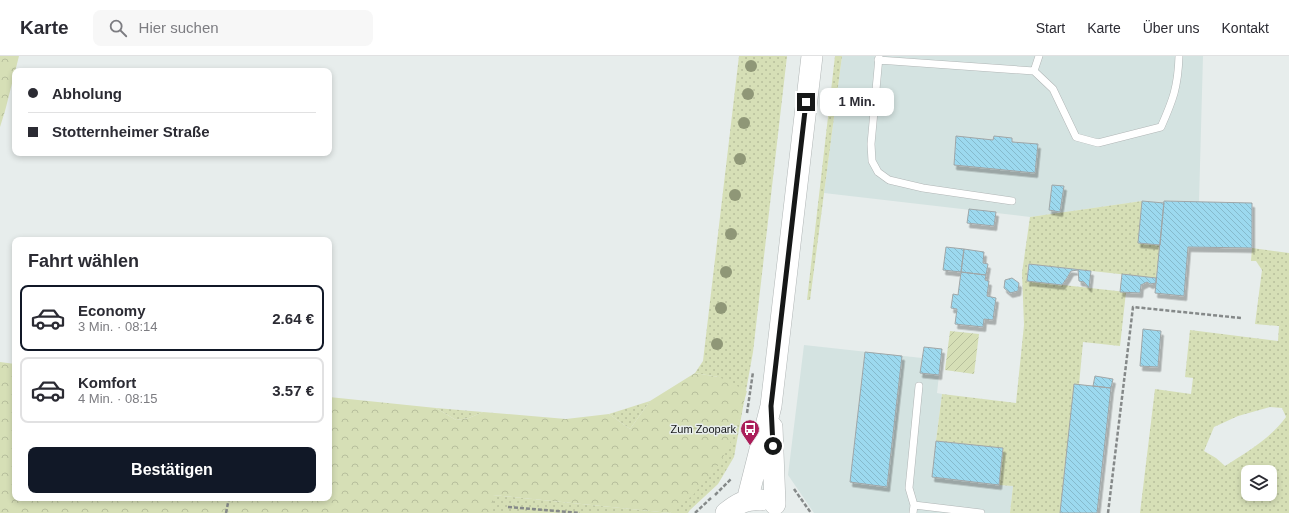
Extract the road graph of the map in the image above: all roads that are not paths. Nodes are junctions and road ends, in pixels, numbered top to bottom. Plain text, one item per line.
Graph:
1 (812, 56) edge
2 (1039, 56) edge
3 (1179, 56) edge
4 (878, 58) edge
5 (1034, 71) junction
6 (1012, 201) dead end
7 (919, 386) dead end
8 (771, 406) junction
9 (746, 501) junction
10 (914, 509) edge
11 (777, 510) edge
12 (726, 513) edge
13 (981, 513) edge

1 - 8 main road
2 - 5 lane
3 - 5 lane
4 - 5 lane
4 - 6 lane
7 - 10 lane
8 - 9 main road
8 - 11 main road
9 - 11 main road
9 - 12 main road
10 - 13 lane

